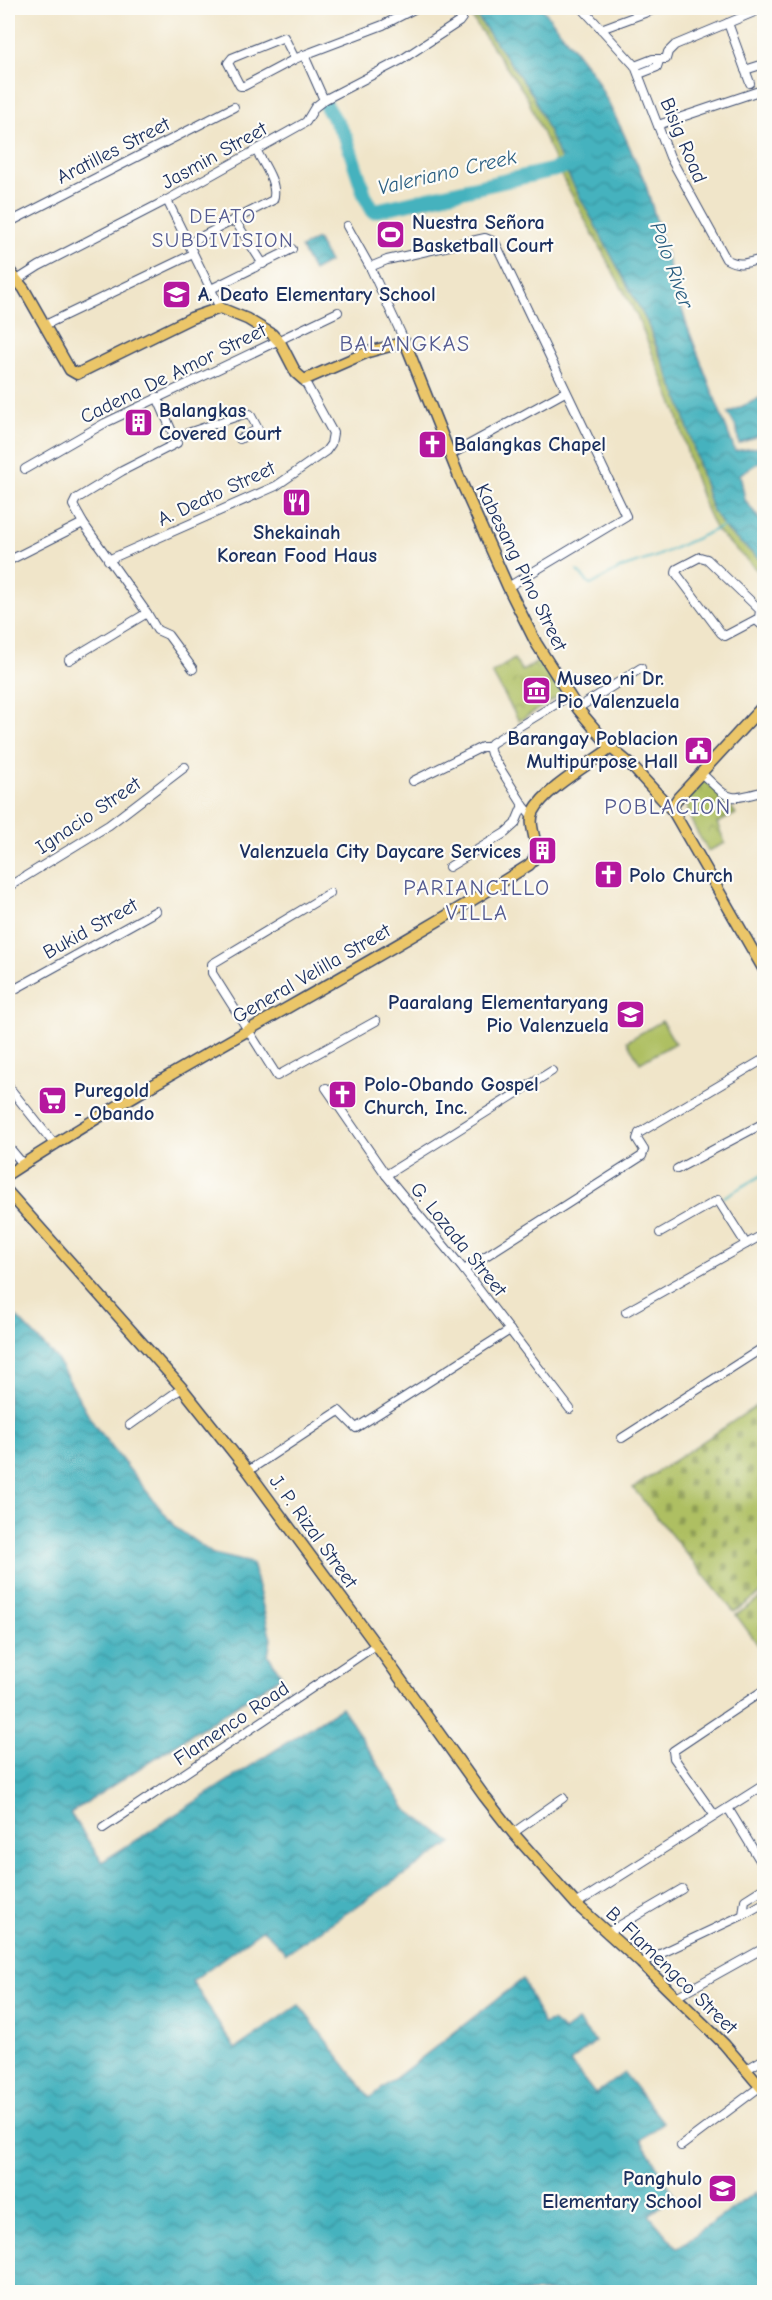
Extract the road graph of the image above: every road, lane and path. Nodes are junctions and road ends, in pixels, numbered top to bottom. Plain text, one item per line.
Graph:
1 (416, 8) edge
2 (460, 8) edge
3 (582, 8) edge
4 (658, 8) edge
5 (765, 8) edge
6 (728, 23) junction
7 (601, 28) junction
8 (300, 57) junction
9 (765, 64) edge
10 (637, 70) junction
11 (745, 70) junction
12 (750, 83) dead end
13 (759, 91) dead end
14 (324, 100) junction
15 (234, 107) dead end
16 (658, 125) junction
17 (256, 150) junction
18 (167, 200) junction
19 (234, 219) junction
20 (8, 223) edge
21 (347, 226) dead end
22 (189, 243) junction
23 (292, 249) dead end
24 (193, 254) junction
25 (765, 259) edge
26 (263, 264) junction
27 (370, 267) junction
28 (8, 269) edge
29 (17, 280) junction
30 (211, 289) junction
31 (220, 308) junction
32 (338, 312) dead end
33 (45, 325) junction
34 (278, 339) junction
35 (405, 342) junction
36 (304, 380) junction
37 (566, 392) junction
38 (157, 397) junction
39 (176, 437) junction
40 (240, 439) dead end
41 (450, 455) junction
42 (25, 469) dead end
43 (82, 523) junction
44 (108, 560) junction
45 (8, 561) edge
46 (508, 587) junction
47 (147, 613) junction
48 (756, 620) junction
49 (765, 627) edge
50 (69, 660) dead end
51 (641, 668) dead end
52 (193, 669) dead end
53 (569, 696) junction
54 (765, 705) edge
55 (578, 708) junction
56 (489, 747) junction
57 (611, 748) junction
58 (185, 767) dead end
59 (701, 773) junction
60 (412, 781) dead end
61 (765, 792) edge
62 (523, 805) junction
63 (673, 811) junction
64 (532, 816) junction
65 (449, 867) dead end
66 (8, 887) edge
67 (330, 893) dead end
68 (156, 910) dead end
69 (765, 970) edge
70 (8, 991) edge
71 (376, 1021) dead end
72 (249, 1029) junction
73 (765, 1059) edge
74 (552, 1071) dead end
75 (8, 1086) edge
76 (326, 1088) dead end
77 (765, 1123) edge
78 (55, 1145) junction
79 (8, 1146) edge
80 (23, 1164) junction
81 (677, 1169) dead end
82 (8, 1174) edge
83 (386, 1175) junction
84 (8, 1192) edge
85 (660, 1233) dead end
86 (765, 1234) edge
87 (746, 1244) junction
88 (464, 1270) junction
89 (626, 1312) dead end
90 (510, 1330) junction
91 (765, 1347) edge
92 (182, 1388) junction
93 (570, 1410) dead end
94 (130, 1425) dead end
95 (622, 1438) dead end
96 (248, 1471) junction
97 (376, 1645) junction
98 (765, 1690) edge
99 (765, 1785) edge
100 (563, 1798) dead end
101 (728, 1808) junction
102 (715, 1816) junction
103 (103, 1828) dead end
104 (513, 1833) junction
105 (765, 1844) edge
106 (754, 1850) junction
107 (765, 1867) edge
108 (765, 1888) edge
109 (682, 1889) dead end
110 (576, 1904) junction
111 (765, 1904) edge
112 (743, 1915) junction
113 (607, 1933) junction
114 (765, 1948) edge
115 (641, 1963) junction
116 (676, 1997) junction
117 (765, 2060) edge
118 (747, 2069) junction
119 (763, 2088) edge
120 (681, 2146) dead end

1 - 8 street
2 - 14 street
3 - 7 street, Bisig Road
4 - 7 street
5 - 6 street
6 - 10 street
6 - 11 street
7 - 10 street, Bisig Road
8 - 8 street
8 - 14 street
9 - 11 street
10 - 16 street, Bisig Road
11 - 12 street
13 - 16 street
14 - 17 street, Jasmin Street
15 - 20 street, Aratilles Street
16 - 25 street, Bisig Road
17 - 18 street, Jasmin Street
17 - 19 street
18 - 22 street
18 - 29 street, Jasmin Street
19 - 22 street
19 - 26 street
21 - 27 street
22 - 24 street
23 - 26 street
24 - 30 street
24 - 33 street
26 - 30 street
27 - 35 street
27 - 37 street
28 - 29 main road
29 - 33 main road
30 - 31 street
31 - 33 main road
31 - 34 main road
32 - 34 street, Cadena De Amor Street
34 - 36 main road
34 - 38 street, Cadena De Amor Street
35 - 36 main road
35 - 41 main road, Kabesang Pino Street
36 - 44 street, A. Deato Street
37 - 41 street
37 - 46 street
38 - 39 street
38 - 42 street, Cadena De Amor Street
39 - 40 street
39 - 43 street
41 - 46 main road, Kabesang Pino Street
43 - 44 street
43 - 45 street
44 - 47 street
46 - 53 main road, Kabesang Pino Street
47 - 50 street
47 - 52 street
48 - 48 street
48 - 49 street
51 - 55 street
53 - 55 main road, Kabesang Pino Street
53 - 56 street
54 - 59 main road
55 - 57 main road, Kabesang Pino Street
56 - 60 street
56 - 62 street
57 - 63 main road, Kabesang Pino Street
57 - 64 main road
58 - 66 street, Ignacio Street
59 - 61 street
59 - 63 main road
62 - 64 street
62 - 65 street
63 - 69 main road, Kabesang Pino Street
64 - 72 main road, General Velilla Street
67 - 72 street
68 - 70 street, Bukid Street
71 - 72 street
72 - 78 main road, General Velilla Street
73 - 88 street
74 - 83 street
75 - 78 street
76 - 83 street, G. Lozada Street
77 - 81 street
78 - 80 main road, General Velilla Street
79 - 80 street
80 - 82 main road, General Velilla Street
83 - 88 street, G. Lozada Street
84 - 92 main road, J. P. Rizal Street
85 - 87 street
86 - 87 street
87 - 89 street
88 - 90 street, G. Lozada Street
90 - 93 street, G. Lozada Street
90 - 96 street
91 - 95 street
92 - 94 street
92 - 96 main road, J. P. Rizal Street
96 - 97 main road, J. P. Rizal Street
97 - 103 street, Flamenco Road
97 - 104 main road, J. P. Rizal Street
98 - 102 street
99 - 101 street
100 - 104 street
101 - 102 street
101 - 106 street
102 - 110 street
104 - 110 main road, J. P. Rizal Street
105 - 106 street
106 - 107 street
108 - 112 street
109 - 113 street
110 - 113 main road, B. Flamengco Street
111 - 112 street
112 - 115 street
113 - 115 main road, B. Flamengco Street
114 - 116 street
115 - 116 main road, B. Flamengco Street
116 - 118 main road, B. Flamengco Street
117 - 118 street
118 - 119 main road, B. Flamengco Street
119 - 120 street

